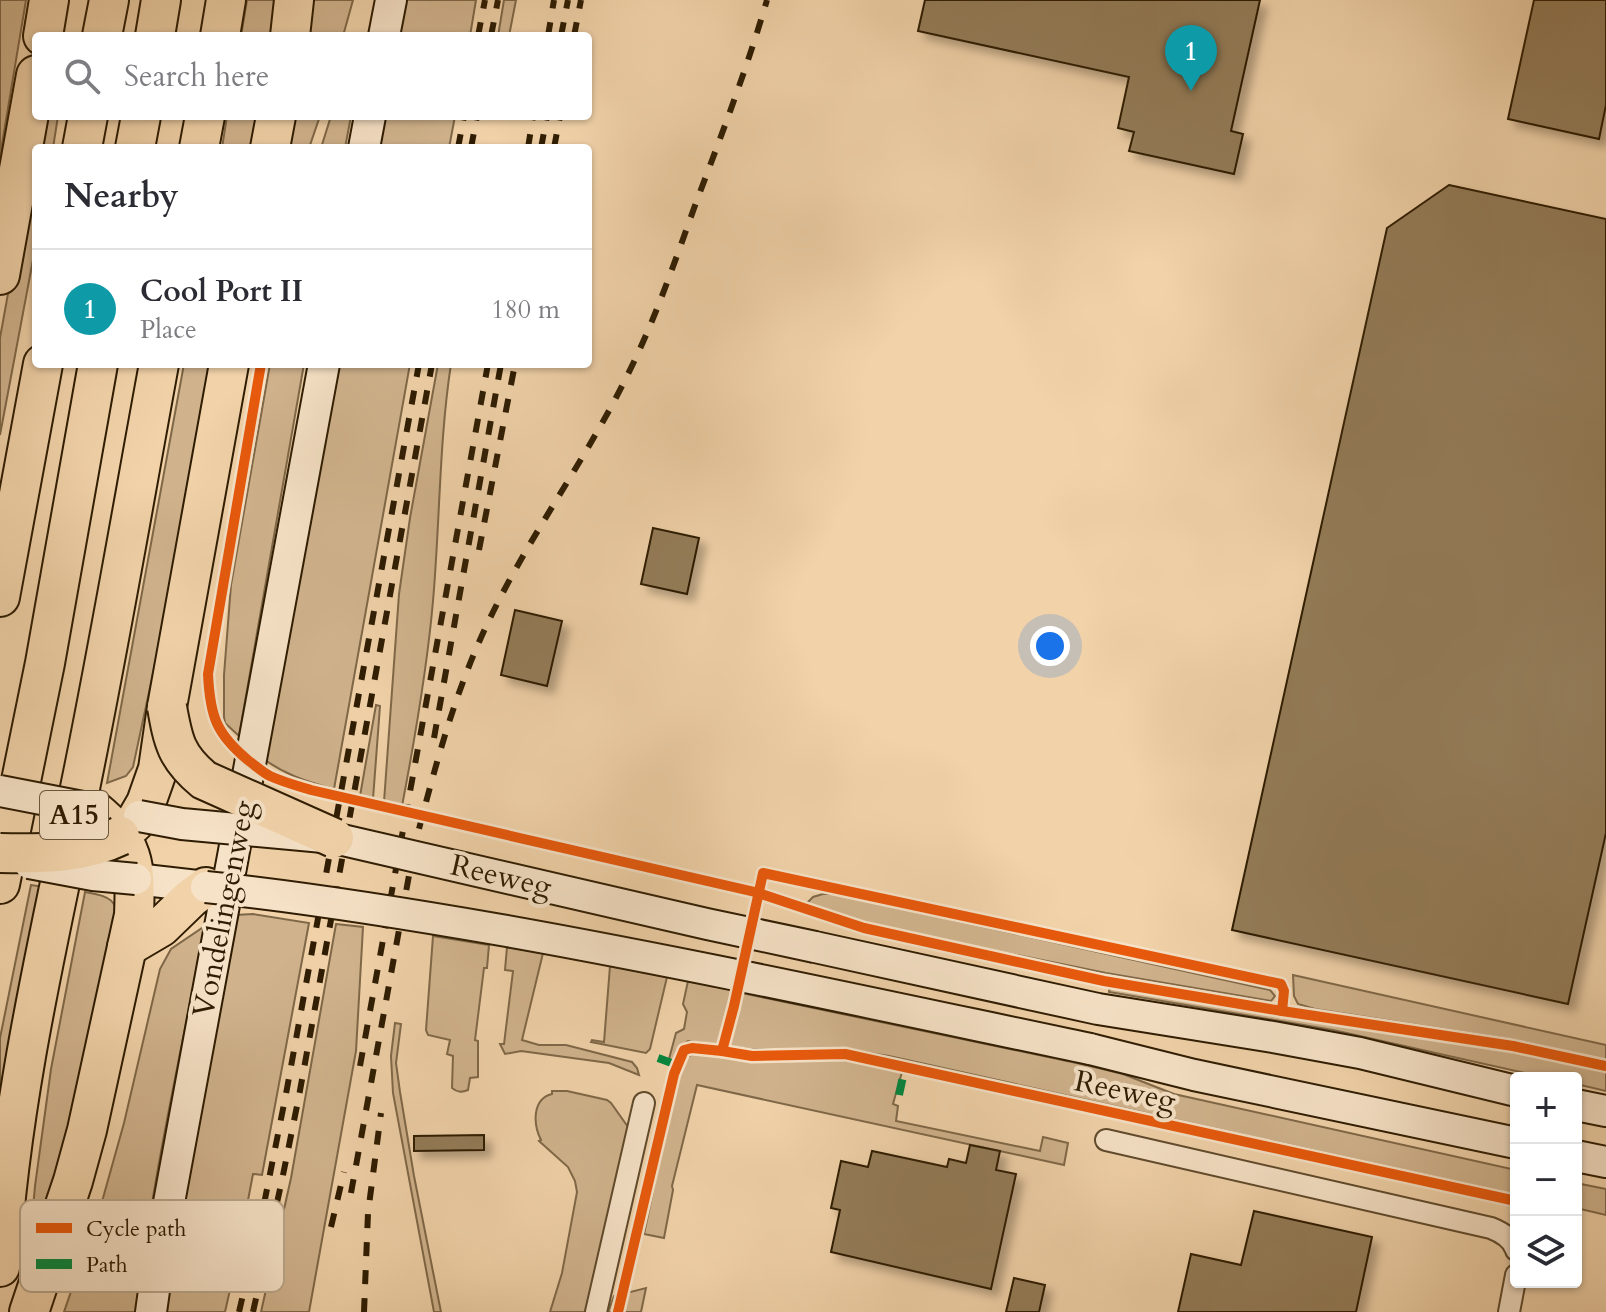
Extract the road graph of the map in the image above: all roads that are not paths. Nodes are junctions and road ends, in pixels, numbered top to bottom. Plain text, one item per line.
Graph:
1 (49, 0) edge
2 (109, 0) edge
3 (161, 0) edge
4 (226, 0) edge
5 (294, 0) edge
6 (391, 0) edge
7 (44, 32) edge
8 (103, 32) edge
9 (156, 32) edge
10 (221, 32) edge
11 (290, 32) edge
12 (385, 32) edge
13 (32, 97) edge
14 (87, 120) edge
15 (140, 120) edge
16 (204, 120) edge
17 (275, 120) edge
18 (369, 120) edge
19 (83, 144) edge
20 (136, 144) edge
21 (200, 144) edge
22 (271, 144) edge
23 (365, 144) edge
24 (0, 275) edge
25 (42, 368) edge
26 (97, 368) edge
27 (158, 368) edge
28 (228, 368) edge
29 (323, 368) edge
30 (0, 597) edge
31 (167, 707) junction
32 (0, 791) edge
33 (93, 809) joint
34 (130, 826) junction
35 (334, 838) junction
36 (0, 855) edge
37 (136, 879) junction
38 (0, 884) edge
39 (206, 887) junction
40 (127, 947) junction
41 (1510, 1090) edge
42 (644, 1103) dead end
43 (1582, 1106) edge
44 (1606, 1111) edge
45 (1106, 1140) dead end
46 (1510, 1142) edge
47 (1582, 1157) edge
48 (1606, 1162) edge
49 (67, 1200) edge
50 (170, 1200) edge
51 (1510, 1241) edge
52 (0, 1267) edge
53 (1514, 1288) edge
54 (36, 1292) edge
55 (154, 1292) edge
56 (29, 1312) edge
57 (151, 1312) edge
58 (596, 1312) edge
59 (1509, 1312) edge

1 - 7 highway
2 - 8 highway
3 - 9 highway
4 - 10 highway
5 - 11 highway
6 - 12 main road
13 - 24 highway
14 - 19 highway
15 - 20 highway
16 - 21 highway
17 - 22 highway
18 - 23 main road
25 - 30 highway
26 - 38 highway, A15
27 - 52 highway, A15
28 - 31 highway, A15
29 - 50 main road, Vondelingenweg
31 - 34 highway, A15, bridge
31 - 35 highway, A15, bridge
32 - 33 main road, bridge
33 - 34 highway
34 - 35 main road, Reeweg, bridge
34 - 36 highway, bridge
34 - 37 highway
35 - 41 main road, Reeweg, bridge
36 - 37 main road, Reeweg, bridge
37 - 39 main road, Reeweg
37 - 40 highway
39 - 40 highway
39 - 46 main road, Reeweg, bridge
40 - 49 highway
42 - 58 street
43 - 44 main road
45 - 51 street, Reeweg
47 - 48 main road
53 - 59 street
54 - 56 highway
55 - 57 main road, Vondelingenweg

